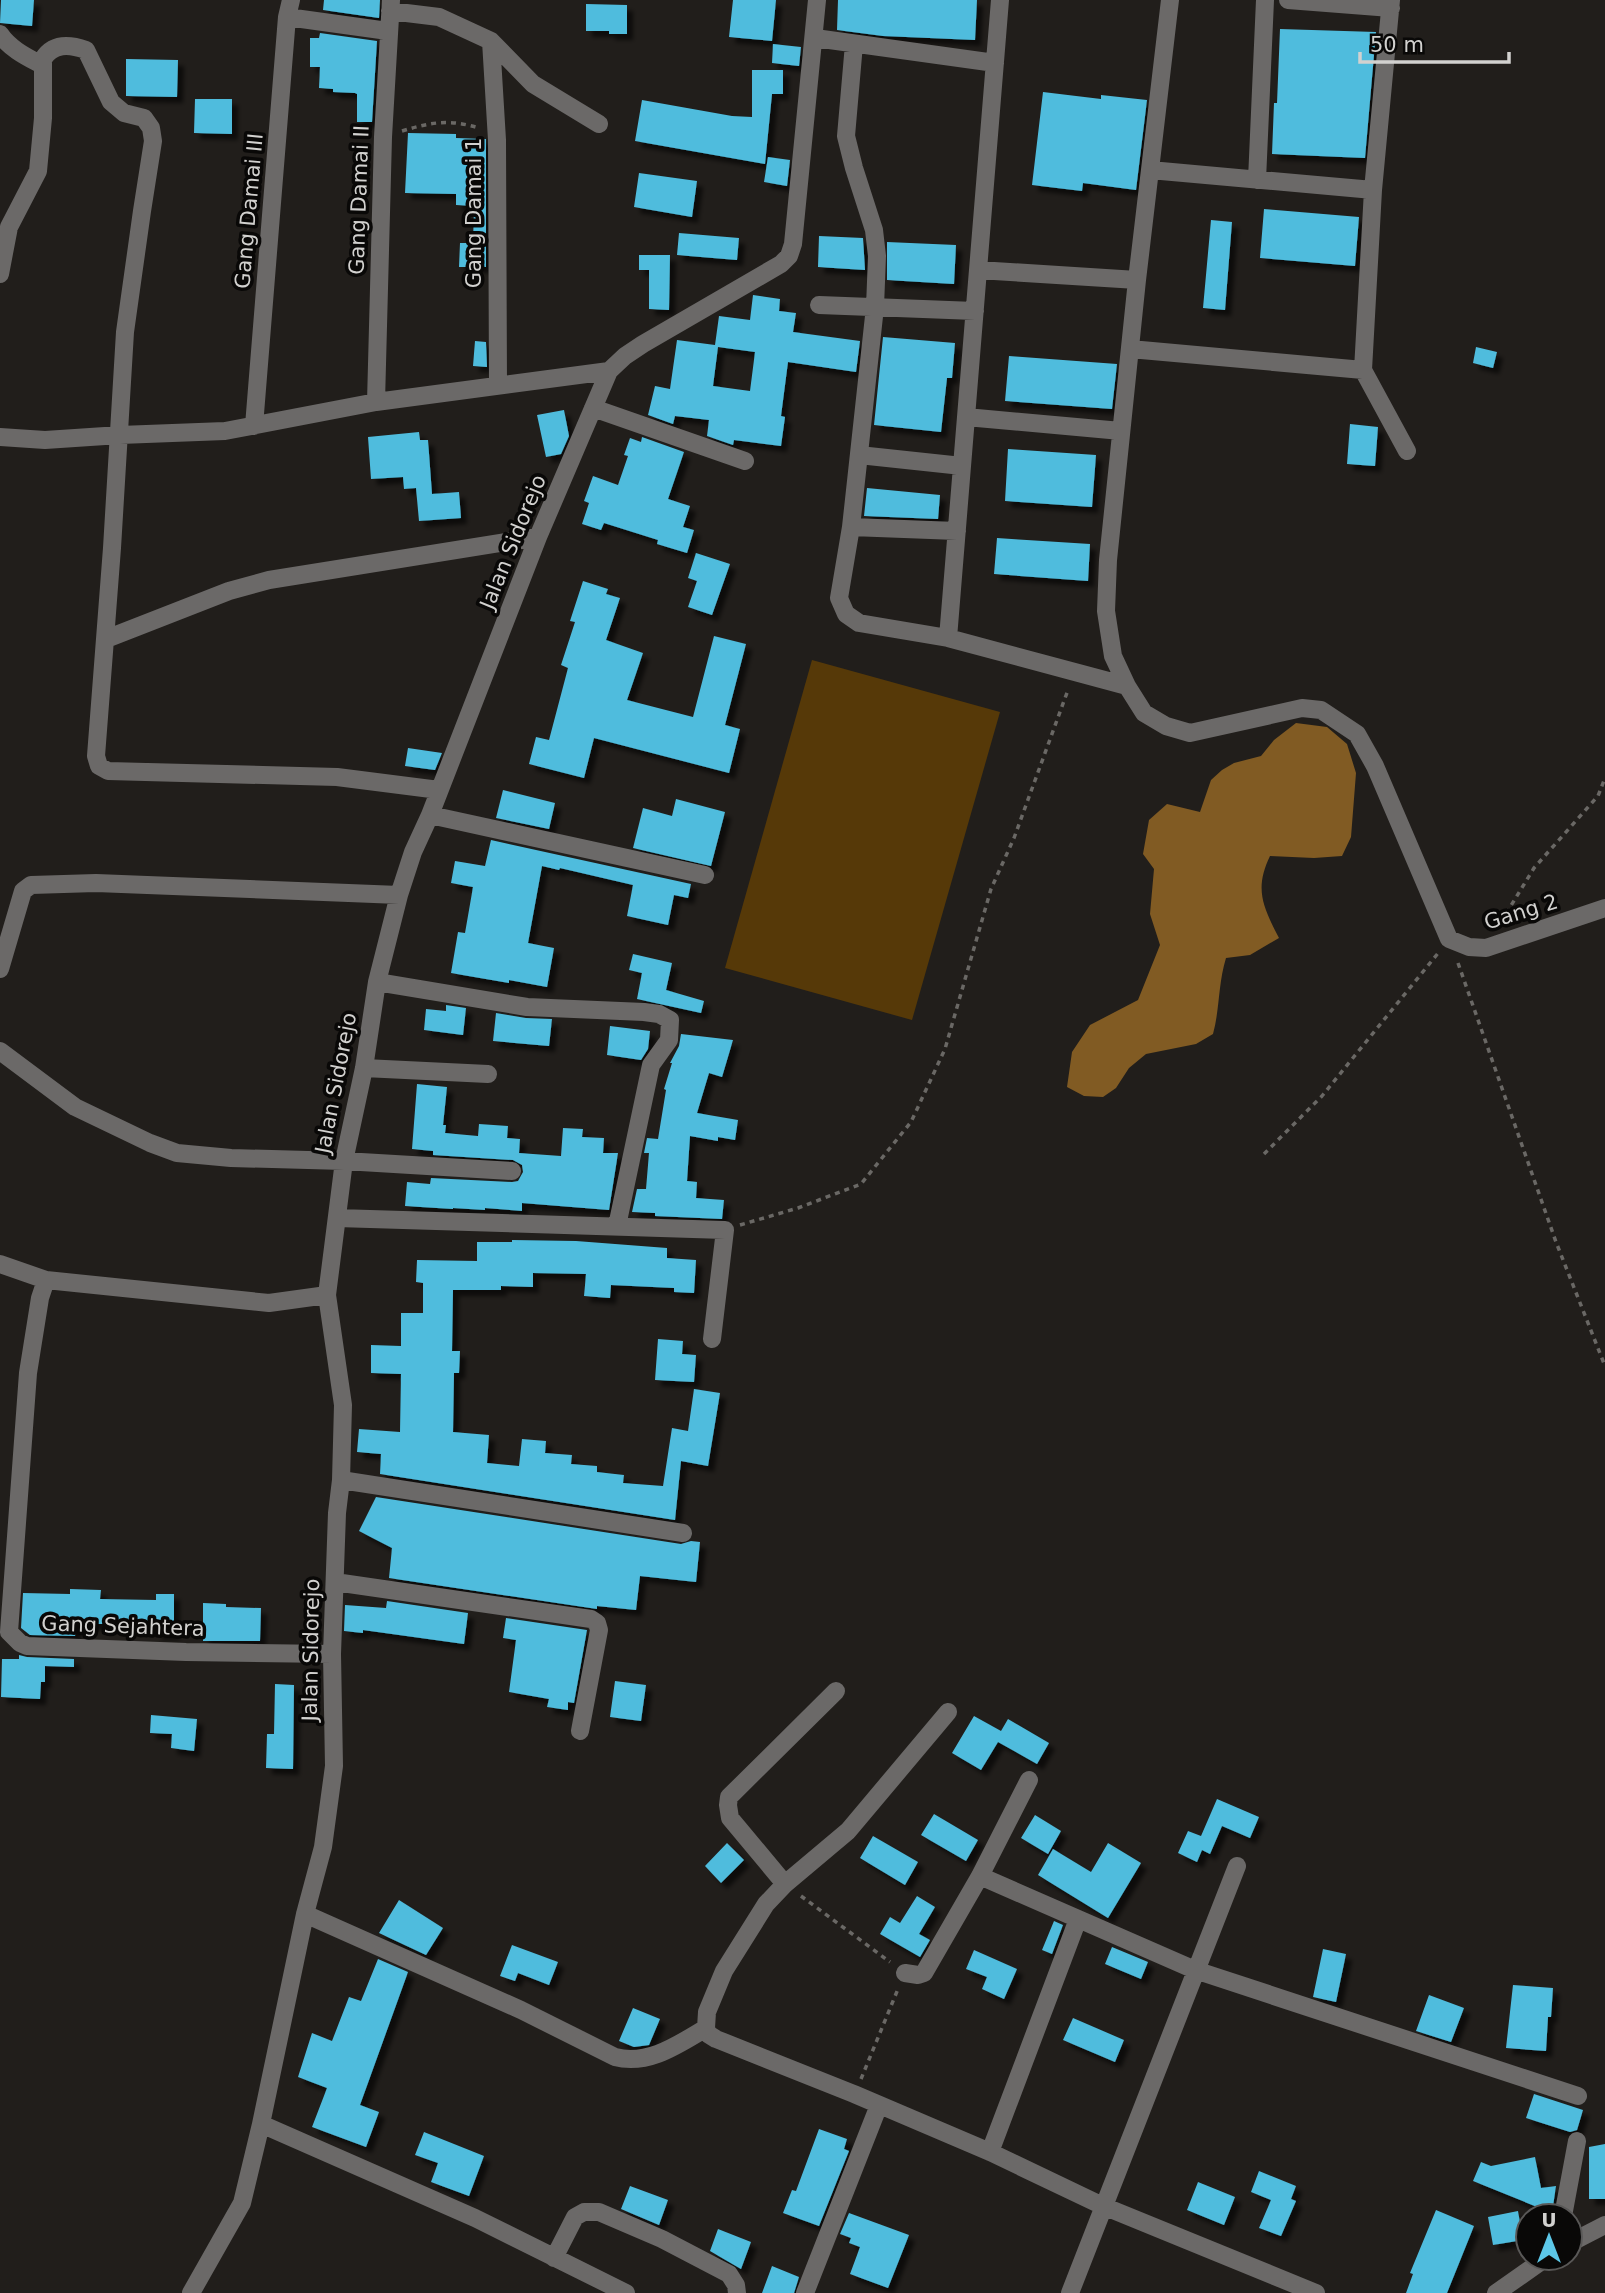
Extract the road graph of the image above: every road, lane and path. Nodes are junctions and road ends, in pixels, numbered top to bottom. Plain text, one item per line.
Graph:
1 (817, 0) edge
2 (1000, 0) edge
3 (1170, 0) edge
4 (1265, 0) edge
5 (1288, 0) edge
6 (1391, 4) edge
7 (390, 6) edge
8 (289, 8) edge
9 (388, 32) junction
10 (0, 34) edge
11 (815, 38) junction
12 (491, 41) junction
13 (854, 44) junction
14 (995, 63) junction
15 (42, 65) junction
16 (599, 124) dead end
17 (383, 137) junction
18 (497, 140) junction
19 (1150, 170) junction
20 (1256, 180) junction
21 (1373, 190) junction
22 (2, 252) edge
23 (978, 270) junction
24 (0, 274) edge
25 (1137, 280) junction
26 (819, 306) dead end
27 (875, 307) junction
28 (975, 311) junction
29 (1130, 349) junction
30 (1363, 370) junction
31 (609, 371) junction
32 (498, 386) junction
33 (376, 402) junction
34 (593, 408) junction
35 (966, 417) junction
36 (254, 426) junction
37 (1121, 431) junction
38 (120, 435) junction
39 (0, 437) edge
40 (1407, 451) dead end
41 (859, 455) junction
42 (745, 461) dead end
43 (962, 466) junction
44 (851, 527) junction
45 (957, 531) junction
46 (538, 537) junction
47 (948, 638) junction
48 (106, 639) junction
49 (1074, 673) junction
50 (1127, 686) junction
51 (1605, 778) edge
52 (439, 790) junction
53 (430, 815) junction
54 (705, 875) dead end
55 (399, 895) junction
56 (1605, 908) edge
57 (1450, 939) junction
58 (1486, 948) junction
59 (0, 969) edge
60 (377, 982) junction
61 (0, 1051) edge
62 (364, 1068) junction
63 (488, 1074) dead end
64 (1264, 1154) dead end
65 (344, 1161) junction
66 (512, 1171) dead end
67 (338, 1218) junction
68 (617, 1226) junction
69 (725, 1230) junction
70 (0, 1264) edge
71 (46, 1280) junction
72 (327, 1295) junction
73 (712, 1339) dead end
74 (1605, 1366) edge
75 (341, 1479) junction
76 (683, 1533) dead end
77 (6, 1576) edge
78 (335, 1582) junction
79 (332, 1654) junction
80 (836, 1691) dead end
81 (948, 1712) dead end
82 (580, 1731) dead end
83 (1030, 1780) dead end
84 (1237, 1866) dead end
85 (980, 1876) junction
86 (785, 1884) junction
87 (305, 1914) junction
88 (1078, 1919) junction
89 (1195, 1970) junction
90 (905, 1973) junction
91 (706, 2028) junction
92 (854, 2094) junction
93 (1578, 2096) dead end
94 (878, 2105) junction
95 (261, 2124) junction
96 (1577, 2141) dead end
97 (990, 2152) junction
98 (1566, 2202) edge
99 (1103, 2206) junction
100 (1605, 2225) edge
101 (1584, 2236) edge
102 (554, 2258) junction
103 (1526, 2272) edge
104 (191, 2293) edge
105 (626, 2293) edge
106 (737, 2293) edge
107 (805, 2293) edge
108 (1070, 2293) edge
109 (1316, 2293) edge
110 (1496, 2293) edge

1 - 11 street, Jalan Sidorejo
2 - 14 street
3 - 19 street
4 - 20 street
5 - 6 street
6 - 21 street
7 - 9 street, Gang Damai II
7 - 12 street
8 - 9 street
8 - 36 street, Gang Damai III
9 - 17 street, Gang Damai II
10 - 15 street
11 - 13 street
11 - 31 street, Jalan Sidorejo
12 - 16 street
12 - 18 street, Gang Damai 1
13 - 14 street
13 - 27 street
14 - 23 street
15 - 22 street
15 - 38 street
17 - 18 path
17 - 33 street, Gang Damai II
18 - 32 street, Gang Damai 1
19 - 20 street
19 - 25 street
20 - 21 street
21 - 30 street
22 - 24 street
23 - 25 street
23 - 28 street
25 - 29 street
26 - 27 street
27 - 28 street
27 - 41 street
28 - 35 street
29 - 30 street
29 - 37 street
30 - 40 street
31 - 32 street
31 - 34 street, Jalan Sidorejo
32 - 33 street
33 - 36 street
34 - 42 street
34 - 46 street, Jalan Sidorejo
35 - 37 street
35 - 43 street
36 - 38 street
37 - 50 street
38 - 39 street
38 - 48 street
41 - 43 street
41 - 44 street
43 - 45 street
44 - 45 street
44 - 47 street
45 - 47 street
46 - 48 street
46 - 52 street, Jalan Sidorejo
47 - 49 street
48 - 52 street
49 - 50 street
49 - 69 path
50 - 57 street
51 - 58 path
52 - 53 street, Jalan Sidorejo
53 - 54 street
53 - 55 street, Jalan Sidorejo
55 - 59 street
55 - 60 street, Jalan Sidorejo
56 - 58 street, Gang 2
57 - 58 street, Gang 2
57 - 64 path
57 - 74 path
60 - 62 street, Jalan Sidorejo
60 - 68 street
61 - 65 street
62 - 63 street
62 - 65 street, Jalan Sidorejo
65 - 66 street
65 - 67 street, Jalan Sidorejo
67 - 68 street
67 - 72 street, Jalan Sidorejo
68 - 69 street
69 - 73 street
70 - 71 street
71 - 72 street
71 - 77 street, Gang Sejahtera
72 - 75 street, Jalan Sidorejo
75 - 76 street
75 - 78 street, Jalan Sidorejo
77 - 79 street, Gang Sejahtera
78 - 79 street, Jalan Sidorejo
78 - 82 street
79 - 87 street, Jalan Sidorejo
80 - 86 street
81 - 86 street
83 - 85 street
84 - 89 street
85 - 88 street
85 - 90 street
86 - 90 path
86 - 91 street
87 - 91 street
87 - 95 street, Jalan Sidorejo
88 - 89 street
88 - 97 street
89 - 93 street
89 - 99 street
90 - 92 path
91 - 92 street
92 - 94 street
94 - 97 street
94 - 107 street
95 - 102 street
95 - 104 street, Jalan Sidorejo
96 - 98 street
97 - 99 street
99 - 108 street
99 - 109 street
100 - 101 street
102 - 105 street
102 - 106 street
103 - 110 street

